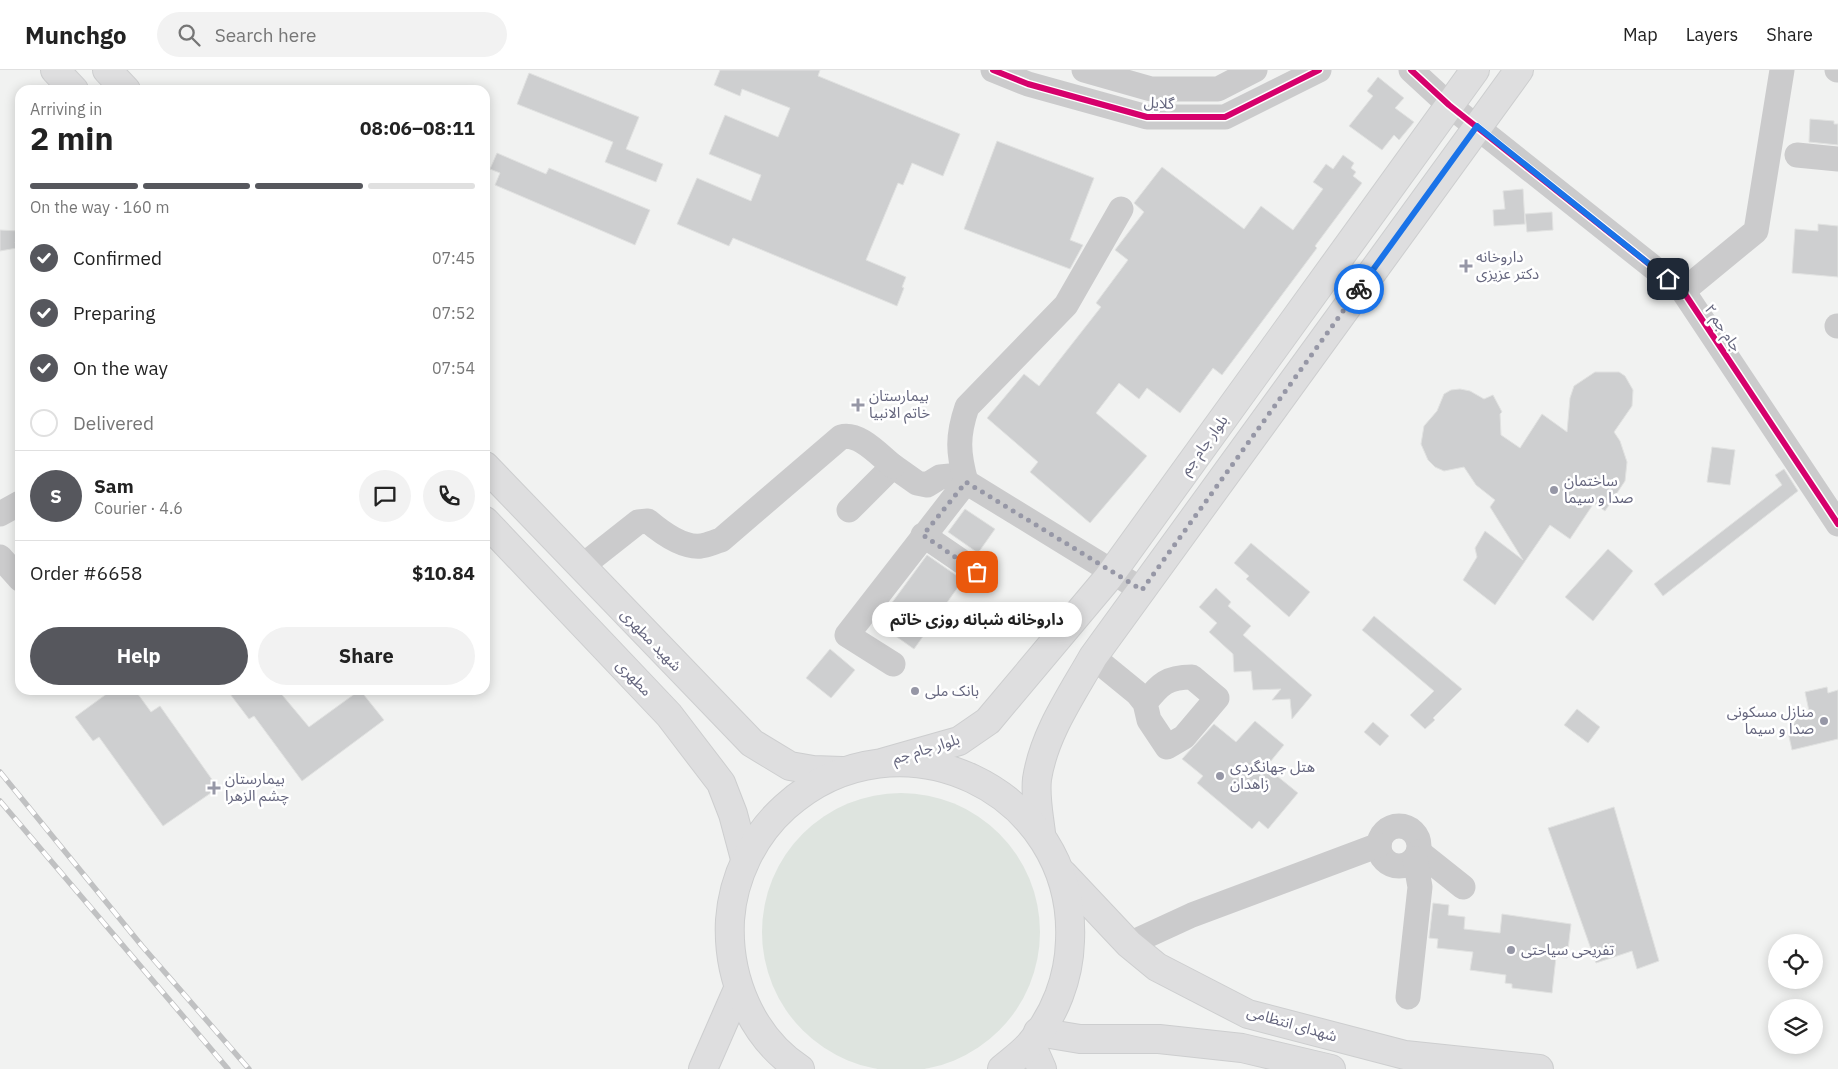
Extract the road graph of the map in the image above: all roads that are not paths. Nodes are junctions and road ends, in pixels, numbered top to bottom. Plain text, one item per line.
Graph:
1 (55, 70) edge
2 (107, 70) edge
3 (993, 70) edge
4 (1084, 70) edge
5 (1194, 70) edge
6 (1255, 70) edge
7 (1319, 70) edge
8 (1411, 70) edge
9 (1475, 70) edge
10 (1520, 70) edge
11 (1782, 70) edge
12 (1149, 79) edge
13 (69, 85) edge
14 (121, 85) edge
15 (1218, 89) junction
16 (1449, 105) junction
17 (1477, 126) junction
18 (1797, 155) dead end
19 (1838, 159) edge
20 (1121, 209) dead end
21 (1683, 291) junction
22 (893, 466) junction
23 (490, 471) edge
24 (966, 482) junction
25 (15, 506) edge
26 (849, 510) dead end
27 (0, 514) edge
28 (1838, 524) edge
29 (490, 526) edge
30 (923, 535) junction
31 (0, 557) edge
32 (581, 567) junction
33 (1113, 571) junction
34 (977, 572) dead end
35 (15, 574) edge
36 (1142, 590) junction
37 (1093, 657) junction
38 (893, 664) dead end
39 (1145, 703) dead end
40 (885, 762) junction
41 (842, 771) junction
42 (1041, 833) junction
43 (1417, 855) junction
44 (745, 859) junction
45 (1062, 873) junction
46 (1463, 887) dead end
47 (1129, 944) junction
48 (738, 988) junction
49 (1408, 997) dead end
50 (1034, 1038) junction
51 (703, 1069) edge
52 (800, 1069) edge
53 (1002, 1069) edge
54 (1042, 1069) edge
55 (1331, 1069) edge
56 (1538, 1069) edge

1 - 13 main road
2 - 14 main road
3 - 7 street, گلایل
4 - 12 street, گلایل
5 - 15 street
6 - 15 street, گلایل
8 - 16 street, جام جم ۲
9 - 16 main road, بلوار جام جم
10 - 17 main road
11 - 21 street
12 - 15 street, گلایل
16 - 17 street, جام جم ۲
16 - 33 main road, بلوار جام جم
17 - 21 street, جام جم ۲
17 - 36 main road
18 - 19 street
20 - 24 street
21 - 28 street, جام جم ۲
22 - 24 street
22 - 26 street
22 - 32 street
23 - 32 main road, شهید مطهری
24 - 30 street
24 - 33 street
25 - 27 street
29 - 44 main road, مطهری
30 - 34 street
30 - 38 street
31 - 35 street
32 - 41 main road, شهید مطهری
33 - 36 street
33 - 40 main road, بلوار جام جم
36 - 37 main road
37 - 39 street
37 - 42 main road
40 - 41 main road
40 - 42 main road
41 - 44 main road
42 - 45 main road
43 - 46 street
43 - 47 street
43 - 49 street
44 - 48 main road
45 - 47 main road, شهدای انتظامی
45 - 50 main road
47 - 56 main road, شهدای انتظامی
48 - 51 main road
48 - 52 main road
50 - 53 main road
50 - 54 main road
50 - 55 main road

